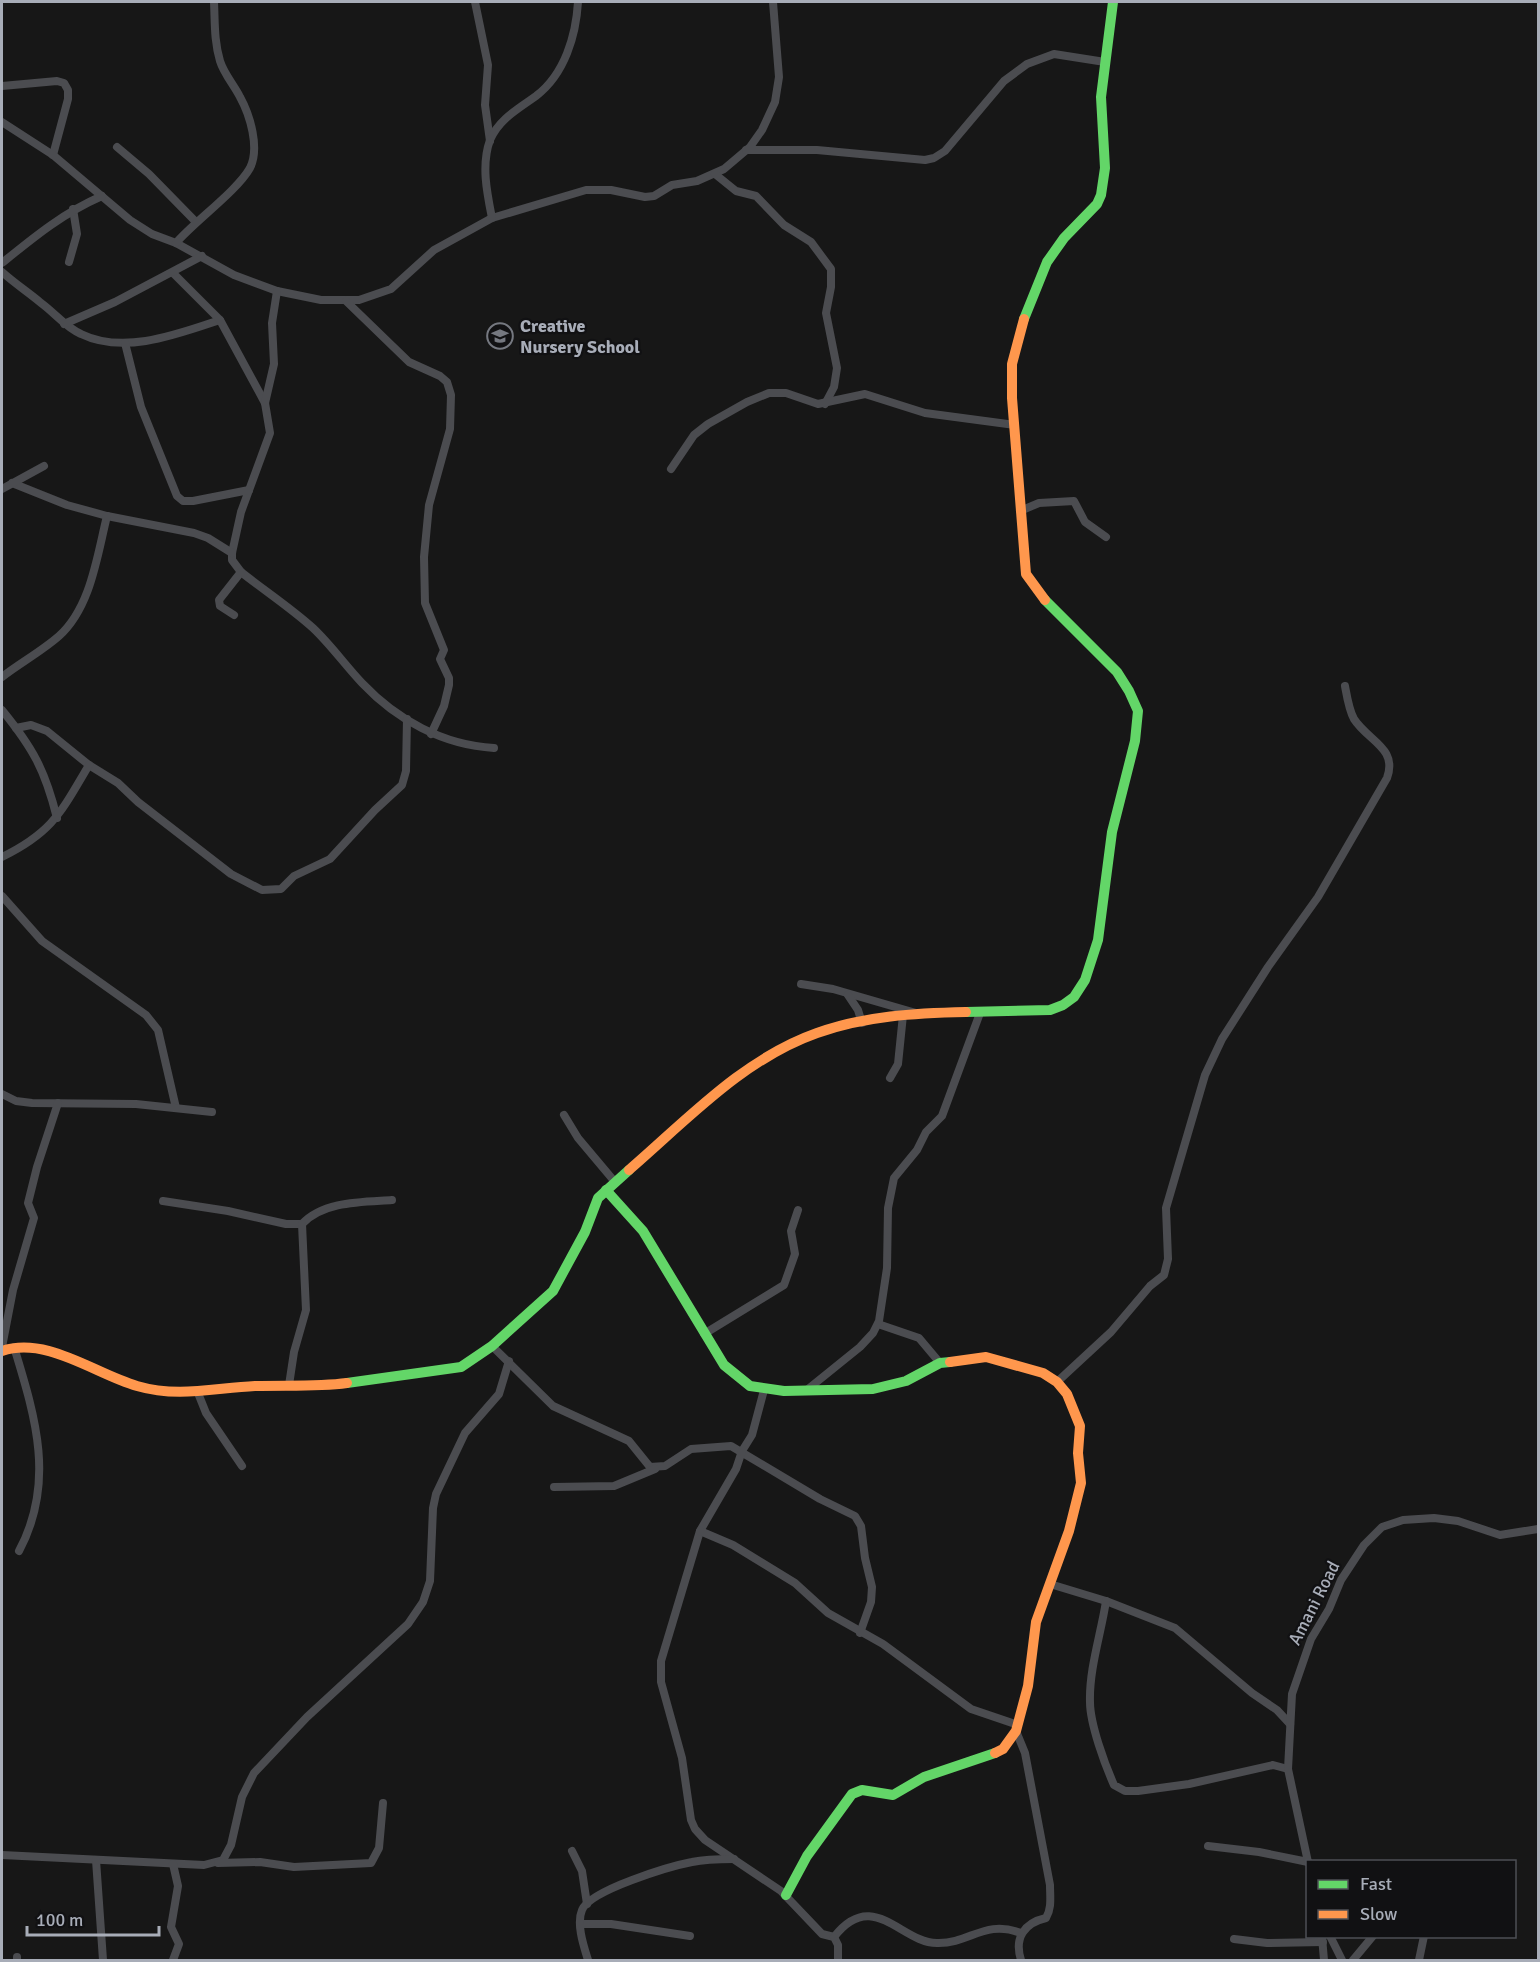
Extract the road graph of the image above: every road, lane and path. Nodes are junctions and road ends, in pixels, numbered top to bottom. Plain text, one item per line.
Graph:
1 (214, 2) edge
2 (475, 2) edge
3 (578, 2) edge
4 (772, 2) edge
5 (1113, 2) edge
6 (1105, 62) junction
7 (2, 86) edge
8 (2, 122) edge
9 (490, 141) junction
10 (117, 147) dead end
11 (746, 150) junction
12 (53, 155) junction
13 (716, 174) junction
14 (102, 196) junction
15 (73, 208) junction
16 (492, 218) junction
17 (195, 221) junction
18 (176, 243) junction
19 (202, 256) junction
20 (69, 262) dead end
21 (2, 263) edge
22 (2, 272) edge
23 (173, 273) junction
24 (278, 291) junction
25 (346, 301) junction
26 (220, 320) junction
27 (64, 324) junction
28 (125, 343) junction
29 (264, 403) junction
30 (825, 404) junction
31 (1015, 425) junction
32 (44, 466) dead end
33 (671, 469) dead end
34 (12, 483) junction
35 (2, 489) edge
36 (249, 490) junction
37 (1020, 510) junction
38 (107, 516) junction
39 (1106, 537) dead end
40 (232, 553) junction
41 (242, 572) junction
42 (234, 615) dead end
43 (2, 677) edge
44 (1345, 686) dead end
45 (2, 710) edge
46 (406, 719) junction
47 (16, 728) junction
48 (431, 734) junction
49 (494, 748) dead end
50 (89, 765) junction
51 (57, 818) junction
52 (2, 857) edge
53 (2, 896) edge
54 (801, 984) dead end
55 (848, 995) junction
56 (980, 1013) junction
57 (919, 1014) junction
58 (903, 1015) junction
59 (862, 1023) junction
60 (890, 1078) dead end
61 (2, 1097) edge
62 (58, 1103) junction
63 (176, 1108) junction
64 (212, 1112) dead end
65 (564, 1115) dead end
66 (610, 1186) junction
67 (392, 1200) dead end
68 (163, 1201) dead end
69 (798, 1210) dead end
70 (302, 1224) junction
71 (878, 1324) junction
72 (704, 1334) junction
73 (2, 1346) edge
74 (492, 1346) junction
75 (14, 1347) junction
76 (509, 1361) junction
77 (940, 1363) junction
78 (1057, 1382) junction
79 (289, 1385) junction
80 (808, 1389) junction
81 (764, 1390) junction
82 (198, 1393) junction
83 (742, 1451) junction
84 (242, 1466) dead end
85 (655, 1469) junction
86 (554, 1487) dead end
87 (1539, 1529) edge
88 (700, 1531) junction
89 (19, 1551) dead end
90 (1050, 1584) junction
91 (1106, 1601) junction
92 (860, 1633) junction
93 (1290, 1724) junction
94 (1017, 1728) junction
95 (1288, 1769) junction
96 (383, 1803) dead end
97 (1208, 1846) dead end
98 (572, 1851) dead end
99 (2, 1855) edge
100 (737, 1859) junction
101 (96, 1860) junction
102 (1308, 1860) edge
103 (1306, 1862) edge
104 (218, 1863) junction
105 (173, 1864) junction
106 (786, 1895) junction
107 (587, 1905) junction
108 (581, 1924) junction
109 (1021, 1933) junction
110 (690, 1936) dead end
111 (834, 1937) junction
112 (1325, 1938) edge
113 (1370, 1938) edge
114 (1424, 1938) edge
115 (1234, 1939) dead end
116 (103, 1960) edge
117 (173, 1960) edge
118 (588, 1960) edge
119 (838, 1960) edge
120 (1021, 1960) edge
121 (1324, 1960) edge
122 (1342, 1960) edge
123 (1353, 1960) edge
124 (1419, 1960) edge

1 - 17 street
2 - 9 street
3 - 9 street
4 - 11 street
5 - 6 street
6 - 11 street
6 - 31 street
7 - 12 street
8 - 12 street
9 - 16 street
10 - 17 street
11 - 13 street
12 - 14 street
13 - 16 street
13 - 30 street
14 - 15 street
14 - 18 street
15 - 20 street
15 - 21 street
16 - 25 street
17 - 18 street
18 - 19 street
19 - 23 street
19 - 24 street
22 - 27 street
23 - 26 street
23 - 27 street
24 - 25 street
24 - 29 street
25 - 48 street
26 - 28 street
26 - 29 street
27 - 28 street
28 - 36 street
29 - 36 street
30 - 31 street
30 - 33 street
31 - 37 street
32 - 34 street
34 - 35 street
34 - 38 street
36 - 40 street
37 - 39 street
37 - 56 street
38 - 40 street
38 - 43 street
40 - 41 street
41 - 42 street
41 - 46 street
44 - 78 street
45 - 47 street
46 - 48 street
46 - 50 street
47 - 50 street
47 - 51 street
48 - 49 street
50 - 51 street
51 - 52 street
53 - 63 street
54 - 55 street
55 - 57 street
55 - 59 street
56 - 57 street
56 - 71 street
57 - 58 street
58 - 59 street
58 - 60 street
59 - 66 street
61 - 62 street
62 - 63 street
62 - 73 street
63 - 64 street
65 - 66 street
66 - 72 street
66 - 74 street
67 - 70 street
68 - 70 street
69 - 72 street
70 - 79 street
71 - 77 street
71 - 80 street
72 - 81 street
73 - 75 street
74 - 76 street
74 - 79 street
75 - 82 street
75 - 89 street
76 - 85 street
76 - 104 street
77 - 78 street
77 - 80 street
78 - 90 street
79 - 82 street
80 - 81 street
81 - 83 street
82 - 84 street
83 - 85 street
83 - 88 street
83 - 92 street
85 - 86 street
87 - 93 street, Amani Road
88 - 92 street
88 - 100 street
90 - 91 street
90 - 94 street
91 - 93 street
91 - 95 street
92 - 94 street
93 - 95 street, Amani Road
94 - 106 street
94 - 109 street
95 - 102 street, Amani Road
96 - 104 street
97 - 103 street
98 - 107 street
99 - 101 street
100 - 106 street
100 - 107 street
101 - 105 street
101 - 116 street
104 - 105 street
105 - 117 street
106 - 111 street
107 - 108 street
108 - 110 street
108 - 118 street
109 - 111 street
109 - 120 street
111 - 119 street
112 - 115 street
112 - 121 street
112 - 122 street
113 - 123 street
114 - 124 street

